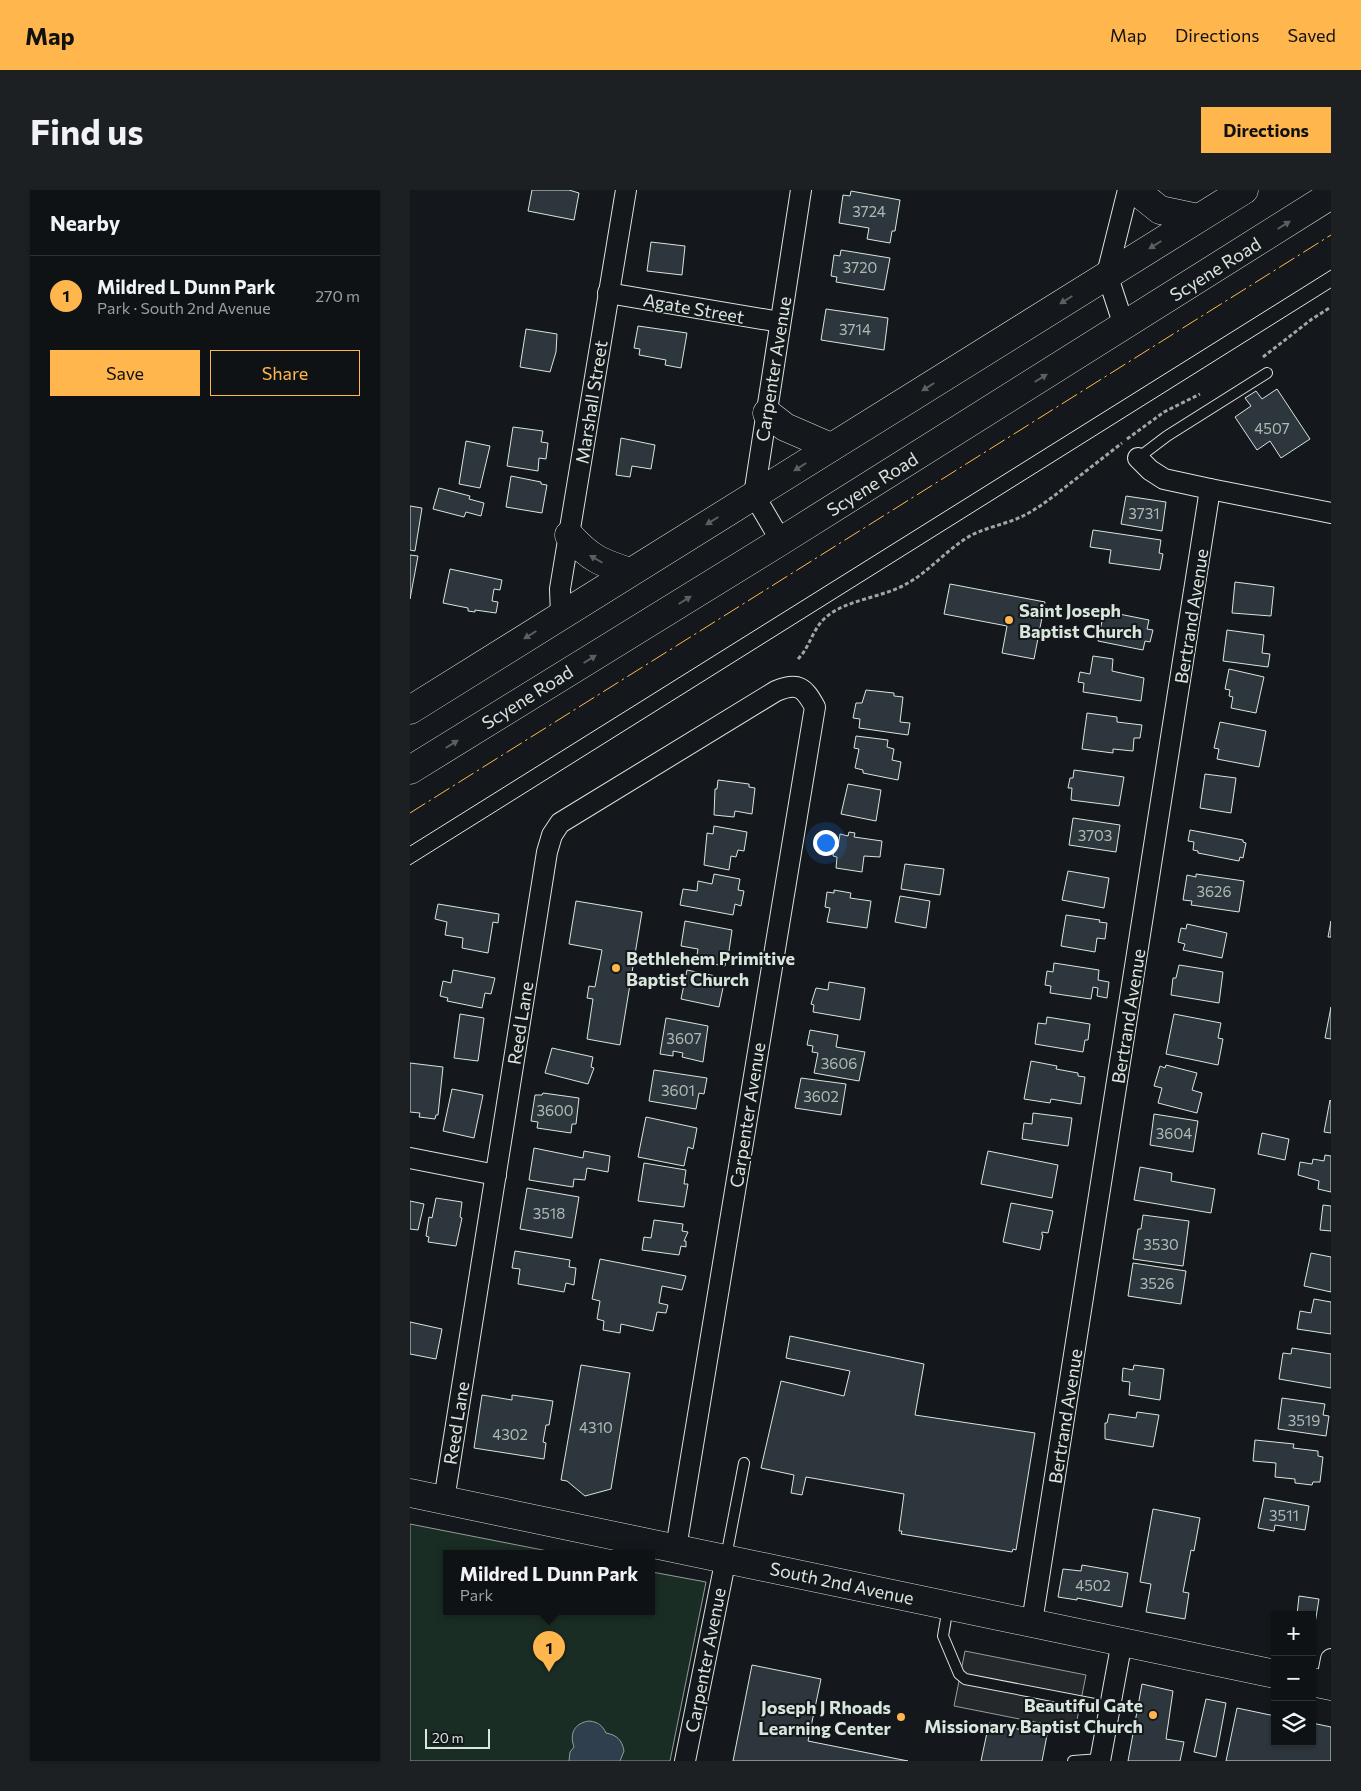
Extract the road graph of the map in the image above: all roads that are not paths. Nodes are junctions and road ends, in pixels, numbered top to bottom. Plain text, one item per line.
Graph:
1 (626, 190) edge
2 (801, 190) edge
3 (1128, 190) edge
4 (1135, 190) edge
5 (1244, 190) edge
6 (1331, 195) edge
7 (1198, 218) junction
8 (1107, 274) junction
9 (608, 293) junction
10 (780, 322) junction
11 (1124, 326) junction
12 (1268, 373) dead end
13 (767, 413) junction
14 (831, 447) junction
15 (1138, 458) joint
16 (1210, 489) junction
17 (754, 495) junction
18 (1331, 513) edge
19 (569, 535) junction
20 (781, 541) junction
21 (630, 572) junction
22 (561, 615) junction
23 (800, 687) joint
24 (410, 710) edge
25 (410, 770) edge
26 (410, 1158) edge
27 (496, 1175) junction
28 (744, 1463) dead end
29 (410, 1493) edge
30 (444, 1500) junction
31 (676, 1548) junction
32 (726, 1558) junction
33 (948, 1606) junction
34 (1032, 1622) junction
35 (1122, 1641) junction
36 (1271, 1673) edge
37 (1110, 1708) junction
38 (1100, 1760) edge
39 (685, 1761) edge
40 (1073, 1761) edge

1 - 9 street, Marshall Street
2 - 10 street, Carpenter Avenue
3 - 8 street
4 - 7 main road
5 - 7 main road
11 -> 6 main road, Scyene Road
7 -> 8 main road
8 - 11 street
8 -> 14 main road
9 - 10 street, Agate Street
9 - 19 street, Marshall Street
10 - 13 street, Carpenter Avenue
20 -> 11 main road, Scyene Road
12 - 15 lane
13 - 14 main road
13 - 17 street, Carpenter Avenue
14 -> 17 main road
15 - 16 street
16 - 18 street
16 - 34 street, Bertrand Avenue
17 - 20 street
17 -> 21 main road
21 -> 19 main road
19 - 22 street, Marshall Street
25 -> 20 main road, Scyene Road
21 - 22 main road
22 -> 24 main road
23 - 27 street, Reed Lane
23 - 31 street, Carpenter Avenue
26 - 27 street
27 - 30 street, Reed Lane
28 - 32 lane
29 - 30 main road, South 2nd Avenue
30 - 31 main road, South 2nd Avenue
31 - 32 main road, South 2nd Avenue
32 - 33 main road, South 2nd Avenue
32 - 39 street, Carpenter Avenue
33 - 34 main road, South 2nd Avenue
33 - 37 lane
34 - 35 main road, South 2nd Avenue
35 - 36 main road, South 2nd Avenue
35 - 37 street
37 - 38 street
38 - 40 lane

